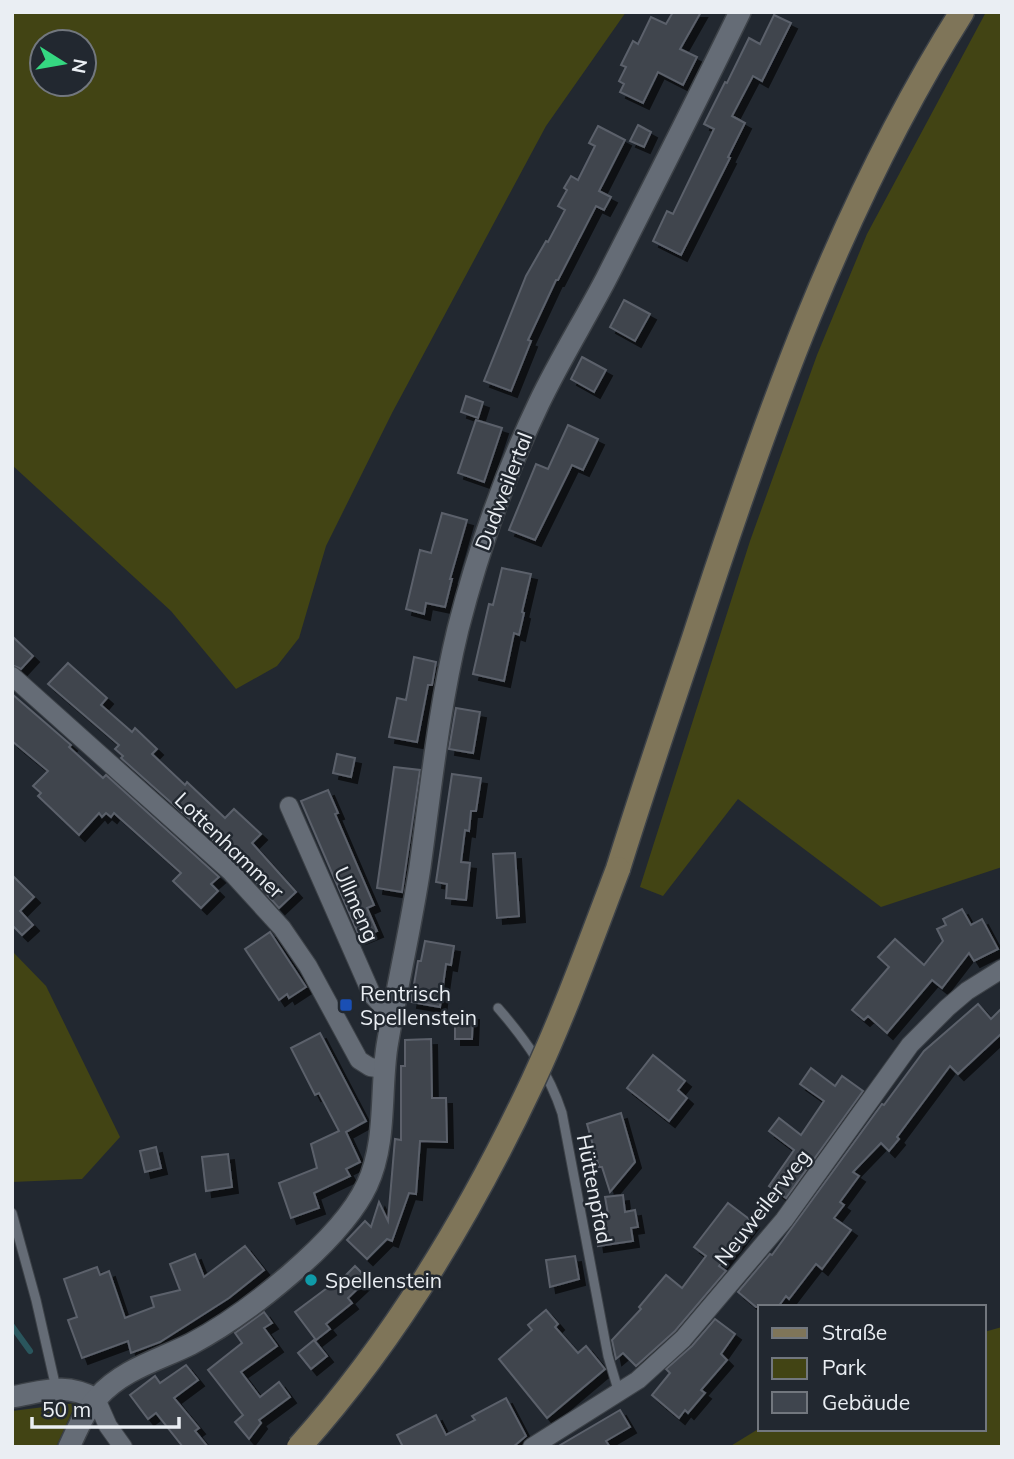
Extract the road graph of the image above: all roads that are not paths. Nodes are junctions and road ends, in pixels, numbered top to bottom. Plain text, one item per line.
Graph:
1 (740, 12) edge
2 (961, 12) edge
3 (12, 676) edge
4 (289, 806) dead end
5 (1002, 969) edge
6 (498, 1008) dead end
7 (393, 1013) junction
8 (384, 1069) junction
9 (12, 1213) edge
10 (57, 1389) junction
11 (619, 1393) junction
12 (12, 1397) edge
13 (96, 1399) junction
14 (69, 1447) edge
15 (123, 1447) edge
16 (299, 1447) edge
17 (531, 1447) edge

1 - 7 street, Dudweilertal
2 - 16 main road, bridge
3 - 8 street, Lottenhammer
4 - 7 street, Ullmeng
5 - 11 street, Neuweilerweg
6 - 11 lane, Hüttenpfad
7 - 8 street, Dudweilertal
8 - 13 street, Dudweilertal
9 - 10 lane
10 - 12 street
10 - 13 street
11 - 17 street, Neuweilerweg
13 - 14 street
13 - 15 street

